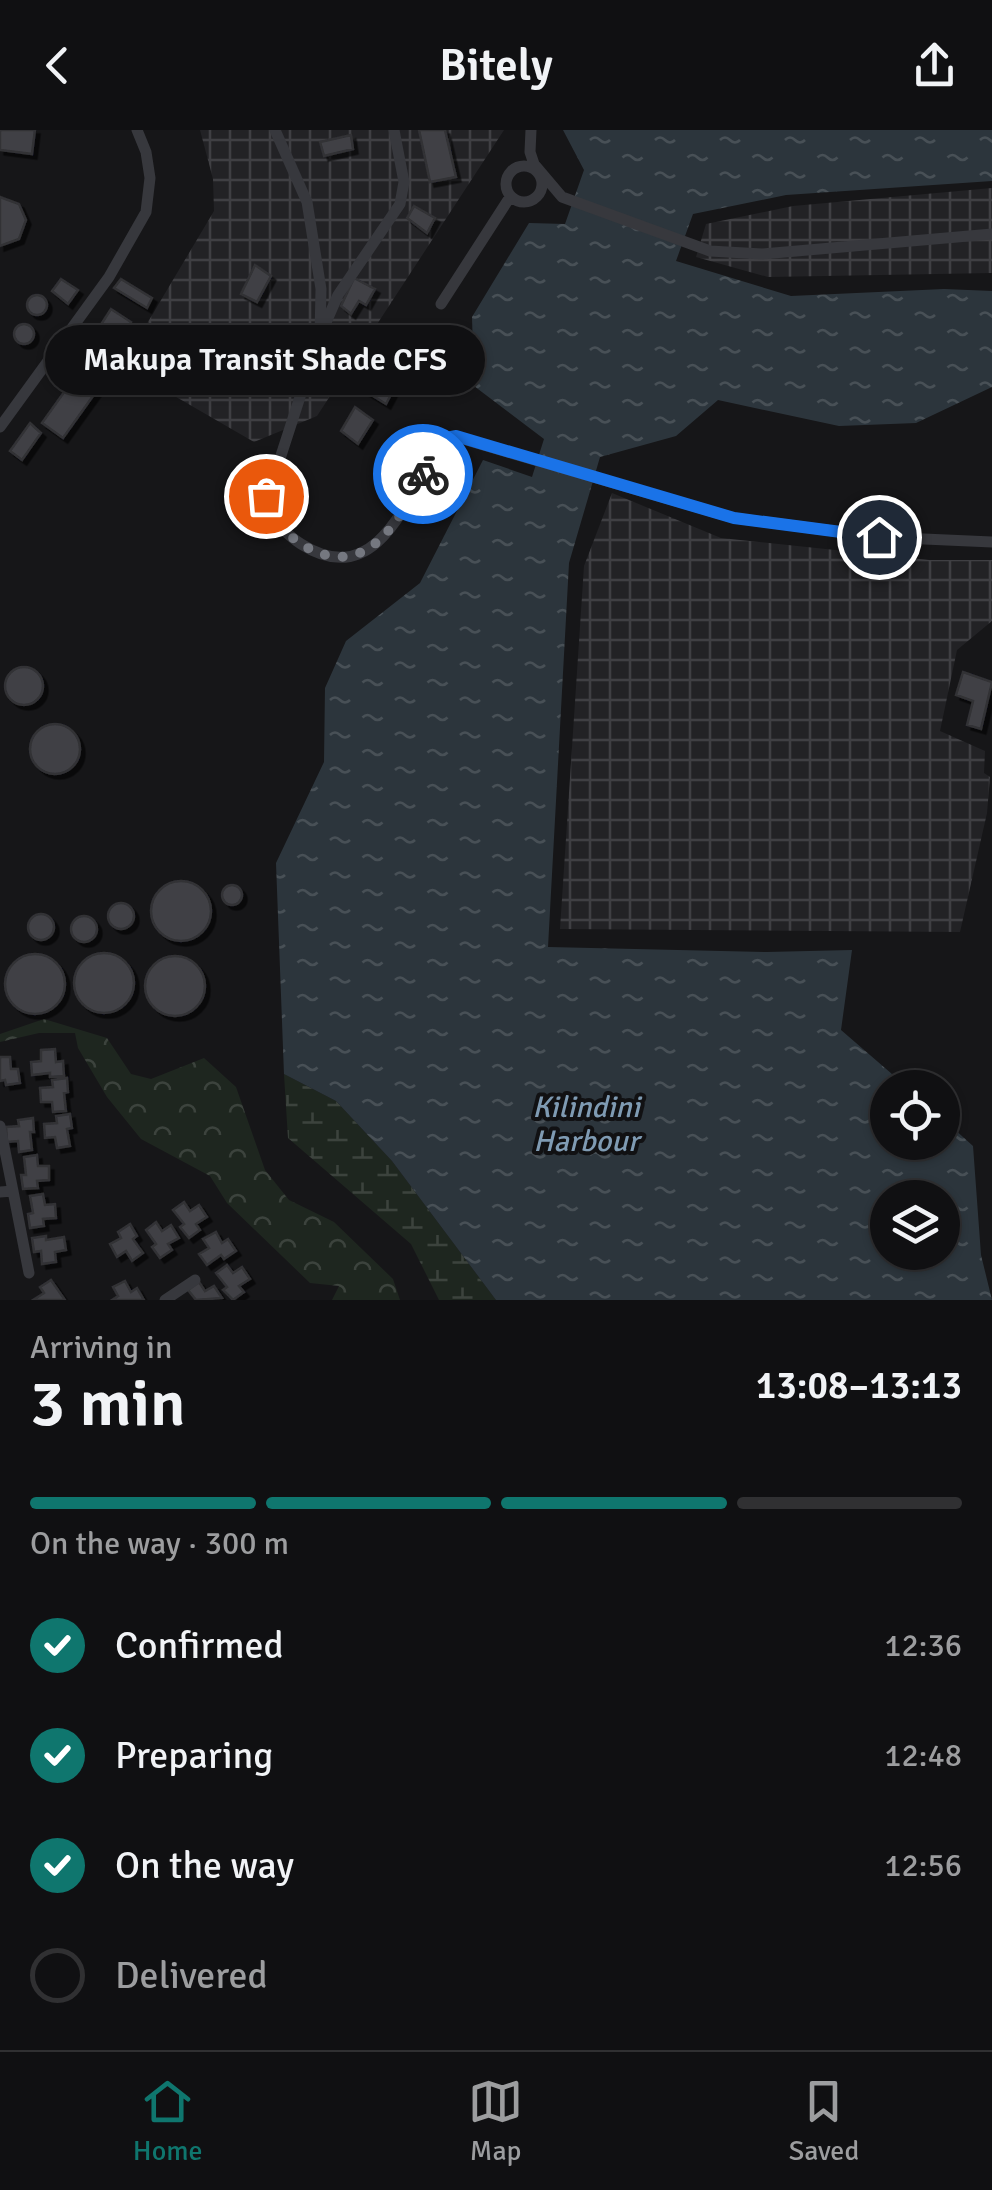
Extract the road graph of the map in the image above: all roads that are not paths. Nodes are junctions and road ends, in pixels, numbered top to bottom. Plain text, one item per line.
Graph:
1 (137, 130) edge
2 (275, 130) edge
3 (394, 130) edge
4 (530, 130) edge
5 (539, 174) junction
6 (510, 197) junction
7 (992, 234) edge
8 (441, 304) dead end
9 (320, 335) junction
10 (0, 427) edge
11 (992, 542) edge
12 (0, 1126) edge
13 (7, 1192) edge
14 (29, 1273) dead end
15 (195, 1280) dead end
16 (165, 1300) edge

1 - 10 street
2 - 9 street
3 - 9 street
4 - 5 street
5 - 6 street
5 - 6 street
5 - 7 street
6 - 8 street
9 - 11 street
12 - 13 street
13 - 14 street
15 - 16 street

